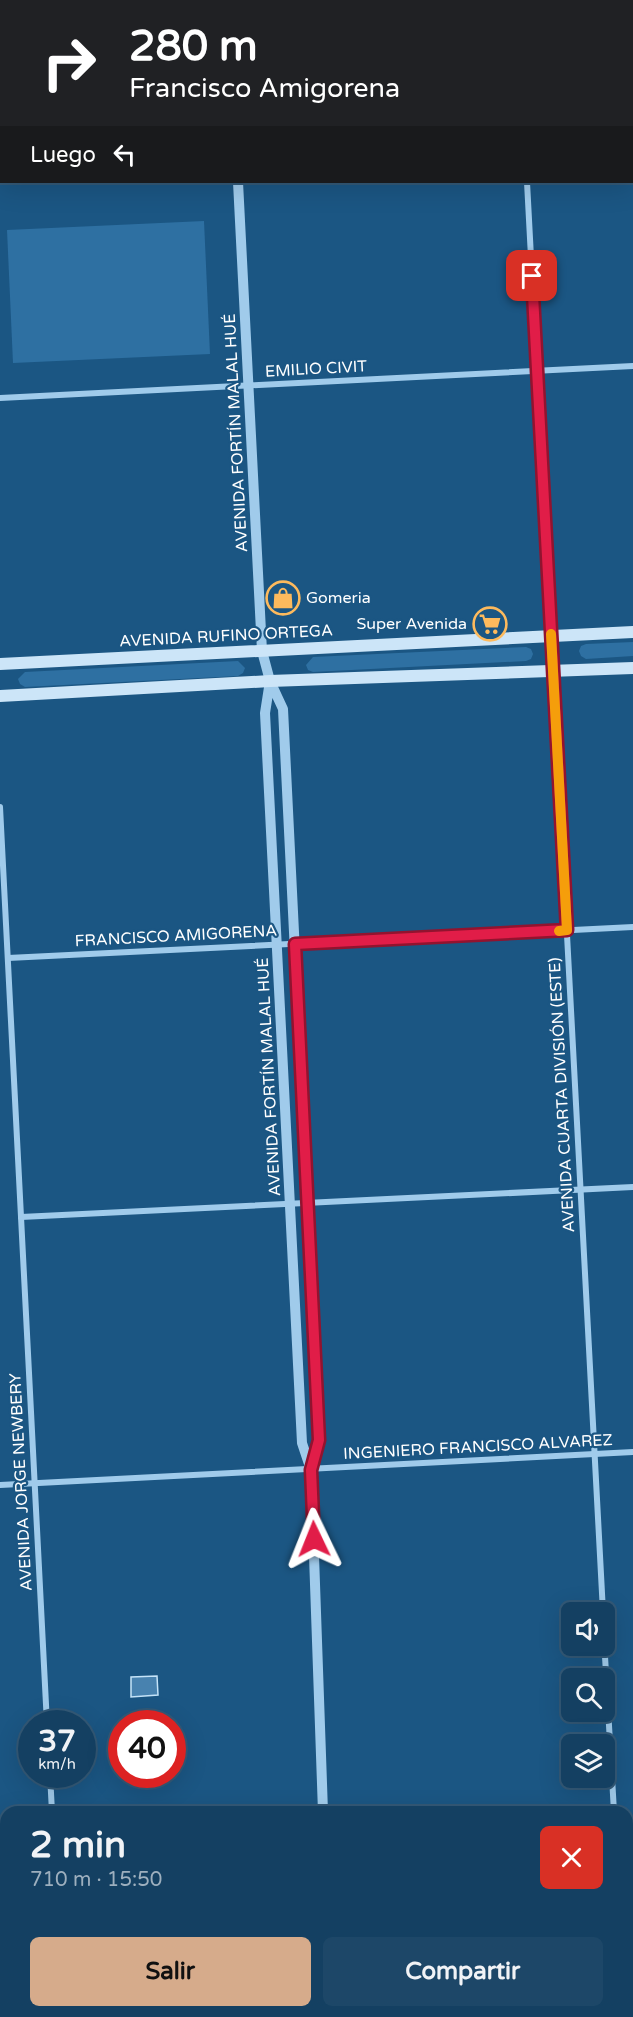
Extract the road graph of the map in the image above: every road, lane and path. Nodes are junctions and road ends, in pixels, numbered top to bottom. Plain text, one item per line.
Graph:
1 (238, 183) edge
2 (527, 183) edge
3 (633, 366) edge
4 (537, 371) junction
5 (249, 386) junction
6 (0, 398) edge
7 (633, 632) edge
8 (551, 636) junction
9 (262, 651) junction
10 (0, 664) edge
11 (633, 668) edge
12 (554, 671) junction
13 (270, 681) junction
14 (0, 696) edge
15 (0, 807) edge
16 (633, 927) edge
17 (567, 930) junction
18 (277, 944) junction
19 (295, 944) junction
20 (8, 958) junction
21 (633, 1187) edge
22 (581, 1190) junction
23 (307, 1203) junction
24 (290, 1204) junction
25 (21, 1217) junction
26 (633, 1452) edge
27 (595, 1454) junction
28 (311, 1470) junction
29 (35, 1483) junction
30 (0, 1485) edge
31 (602, 1602) edge
32 (605, 1656) edge
33 (46, 1710) edge
34 (51, 1788) edge
35 (52, 1806) edge
36 (323, 1806) edge
37 (614, 1806) edge

1 - 5 street, AVENIDA FORTÍN MALAL HUÉ
2 - 4 street, AVENIDA CUARTA DIVISIÓN (ESTE)
3 - 4 street, EMILIO CIVIT
4 - 5 street, EMILIO CIVIT
4 - 8 street, AVENIDA CUARTA DIVISIÓN (ESTE)
5 - 6 street, EMILIO CIVIT
5 - 9 street, AVENIDA FORTÍN MALAL HUÉ
7 - 8 main road, AVENIDA RUFINO ORTEGA
8 - 9 main road, AVENIDA RUFINO ORTEGA
8 - 12 street, AVENIDA CUARTA DIVISIÓN (ESTE)
9 - 10 main road, AVENIDA RUFINO ORTEGA
9 - 13 street, AVENIDA FORTÍN MALAL HUÉ
11 - 12 main road
12 - 13 main road
12 - 17 street, AVENIDA CUARTA DIVISIÓN (ESTE)
13 - 14 main road
13 - 18 street, AVENIDA FORTÍN MALAL HUÉ
13 - 19 street, AVENIDA FORTÍN MALAL HUÉ
15 - 20 street, AVENIDA JORGE NEWBERY
16 - 17 street, FRANCISCO AMIGORENA
17 - 19 street, FRANCISCO AMIGORENA
17 - 22 street, AVENIDA CUARTA DIVISIÓN (ESTE)
18 - 19 street, FRANCISCO AMIGORENA
18 - 20 street, FRANCISCO AMIGORENA
18 - 24 street, AVENIDA FORTÍN MALAL HUÉ
19 - 23 street, AVENIDA FORTÍN MALAL HUÉ
20 - 25 street, AVENIDA JORGE NEWBERY
21 - 22 street
22 - 23 street
22 - 27 street, AVENIDA CUARTA DIVISIÓN (ESTE)
23 - 24 street
23 - 28 street, AVENIDA FORTÍN MALAL HUÉ
24 - 25 street
24 - 28 street, AVENIDA FORTÍN MALAL HUÉ
25 - 29 street, AVENIDA JORGE NEWBERY
26 - 27 street, INGENIERO FRANCISCO ALVAREZ
27 - 28 street, INGENIERO FRANCISCO ALVAREZ
27 - 31 street, AVENIDA CUARTA DIVISIÓN (ESTE)
28 - 29 street, INGENIERO FRANCISCO ALVAREZ
28 - 36 street, AVENIDA FORTÍN MALAL HUÉ
29 - 30 street, INGENIERO FRANCISCO ALVAREZ
29 - 33 street, AVENIDA JORGE NEWBERY
32 - 37 street
34 - 35 street

